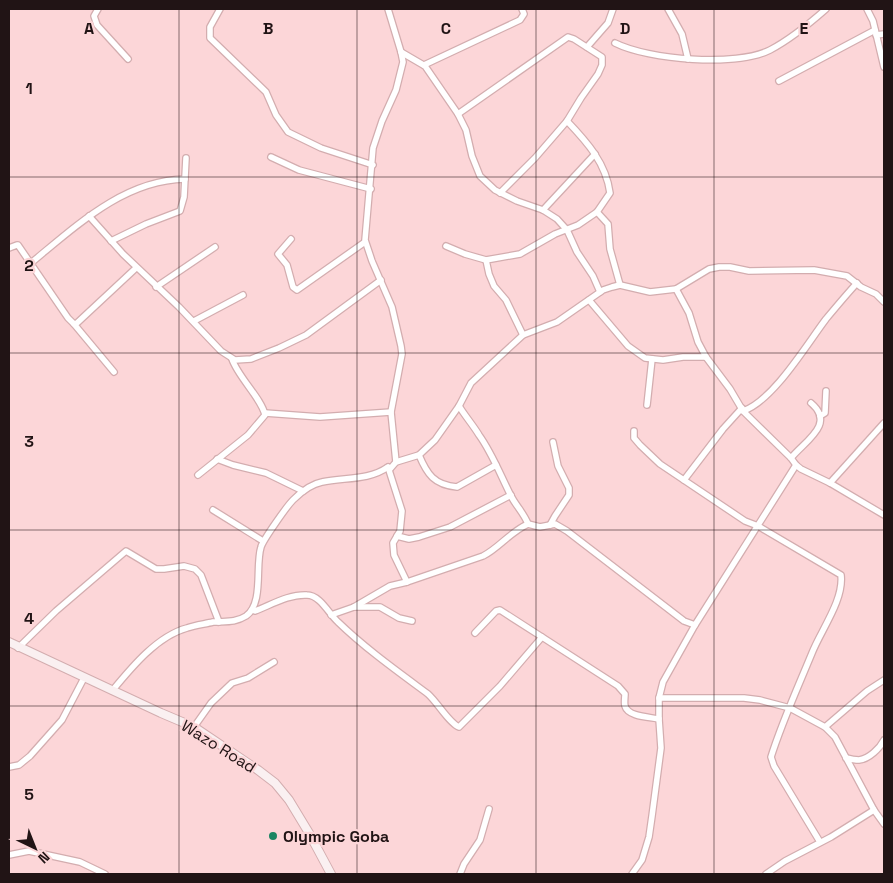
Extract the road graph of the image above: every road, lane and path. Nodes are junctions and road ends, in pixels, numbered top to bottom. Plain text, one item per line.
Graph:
1 (98, 9) edge
2 (220, 9) edge
3 (388, 9) edge
4 (522, 9) edge
5 (612, 9) edge
6 (668, 9) edge
7 (826, 9) edge
8 (867, 9) edge
9 (876, 33) junction
10 (884, 34) edge
11 (616, 43) dead end
12 (587, 47) junction
13 (401, 52) junction
14 (128, 59) dead end
15 (688, 59) junction
16 (424, 65) junction
17 (884, 67) edge
18 (779, 81) dead end
19 (458, 114) junction
20 (567, 121) junction
21 (595, 154) junction
22 (272, 157) dead end
23 (186, 158) dead end
24 (373, 165) junction
25 (185, 179) junction
26 (371, 188) junction
27 (500, 193) junction
28 (543, 210) junction
29 (597, 212) junction
30 (89, 216) junction
31 (568, 230) junction
32 (291, 238) dead end
33 (111, 241) junction
34 (365, 242) junction
35 (446, 246) dead end
36 (215, 247) dead end
37 (9, 248) edge
38 (486, 260) junction
39 (31, 263) junction
40 (136, 268) junction
41 (381, 280) junction
42 (856, 283) junction
43 (620, 285) junction
44 (156, 287) junction
45 (676, 288) junction
46 (600, 292) junction
47 (244, 295) dead end
48 (589, 300) junction
49 (884, 302) edge
50 (194, 321) junction
51 (74, 324) junction
52 (523, 334) junction
53 (706, 357) junction
54 (232, 359) junction
55 (652, 359) junction
56 (114, 372) dead end
57 (826, 391) dead end
58 (811, 403) dead end
59 (647, 405) dead end
60 (459, 406) junction
61 (743, 410) junction
62 (265, 412) junction
63 (391, 412) junction
64 (820, 416) junction
65 (884, 423) edge
66 (634, 431) dead end
67 (553, 442) dead end
68 (418, 455) junction
69 (791, 458) junction
70 (217, 459) junction
71 (396, 462) junction
72 (496, 464) junction
73 (796, 465) junction
74 (388, 468) junction
75 (198, 475) dead end
76 (684, 480) junction
77 (830, 483) junction
78 (303, 491) junction
79 (511, 495) junction
80 (213, 510) dead end
81 (884, 515) edge
82 (528, 524) junction
83 (550, 525) junction
84 (758, 526) junction
85 (397, 536) junction
86 (263, 541) junction
87 (407, 582) junction
88 (354, 606) junction
89 (252, 610) junction
90 (331, 616) junction
91 (412, 621) dead end
92 (219, 622) junction
93 (695, 625) junction
94 (476, 633) dead end
95 (542, 637) junction
96 (9, 642) edge
97 (18, 648) junction
98 (274, 662) dead end
99 (84, 678) junction
100 (884, 680) edge
101 (112, 691) junction
102 (660, 698) junction
103 (790, 708) junction
104 (659, 719) junction
105 (194, 727) junction
106 (825, 727) junction
107 (884, 740) edge
108 (846, 758) junction
109 (9, 766) edge
110 (489, 809) dead end
111 (874, 810) junction
112 (884, 824) edge
113 (820, 842) junction
114 (9, 855) edge
115 (105, 874) edge
116 (331, 874) edge
117 (460, 874) edge
118 (632, 874) edge
119 (766, 874) edge

1 - 14 street
2 - 24 street
3 - 13 street
4 - 16 street
5 - 12 street
6 - 15 street
7 - 15 street
8 - 9 street
9 - 10 street
9 - 17 street
9 - 18 street
11 - 15 street
12 - 19 street
12 - 20 street
13 - 16 street
13 - 24 street
16 - 19 street
19 - 27 street
20 - 21 street
20 - 27 street
21 - 28 street
21 - 29 street
22 - 26 street
23 - 25 street
24 - 26 street
25 - 30 street
25 - 33 street
26 - 34 street
27 - 28 street
28 - 31 street
29 - 31 street
29 - 43 street
30 - 33 street
30 - 39 street
31 - 38 street
31 - 46 street
32 - 34 street
33 - 40 street
34 - 41 street
35 - 38 street
36 - 44 street
37 - 39 street
38 - 52 street
39 - 51 street
40 - 44 street
40 - 51 street
41 - 54 street
41 - 63 street
42 - 45 street
42 - 49 street
42 - 61 street
43 - 45 street
43 - 46 street
44 - 50 street
45 - 53 street
46 - 48 street
47 - 50 street
48 - 52 street
48 - 55 street
50 - 54 street
51 - 56 street
52 - 60 street
53 - 55 street
53 - 61 street
54 - 62 street
55 - 59 street
57 - 64 street
58 - 64 street
60 - 68 street
60 - 72 street
61 - 69 street
61 - 76 street
62 - 63 street
62 - 70 street
63 - 71 street
64 - 69 street
65 - 77 street
66 - 76 street
67 - 83 street
68 - 71 street
68 - 72 street
69 - 73 street
70 - 75 street
70 - 78 street
71 - 74 street
72 - 79 street
73 - 77 street
73 - 84 street
74 - 78 street
74 - 85 street
76 - 84 street
77 - 81 street
78 - 86 street
79 - 82 street
79 - 85 street
80 - 86 street
82 - 83 street
82 - 87 street
83 - 93 street
84 - 93 street
84 - 103 street
85 - 87 street
86 - 89 street
87 - 88 street
88 - 90 street
88 - 91 street
89 - 90 street
89 - 92 street
90 - 95 street
92 - 97 street
92 - 101 street
93 - 102 street
94 - 95 street
95 - 104 street
96 - 97 main road, Wazo Road
97 - 99 main road, Wazo Road
98 - 105 street
99 - 101 main road, Wazo Road
99 - 109 street
100 - 106 street
101 - 105 main road, Wazo Road
102 - 103 street
102 - 104 street
103 - 106 street
103 - 113 street
104 - 118 street
105 - 116 main road, Wazo Road
106 - 108 street
107 - 108 street
108 - 111 street
110 - 117 street
111 - 112 street
111 - 113 street
113 - 119 street
114 - 115 street

